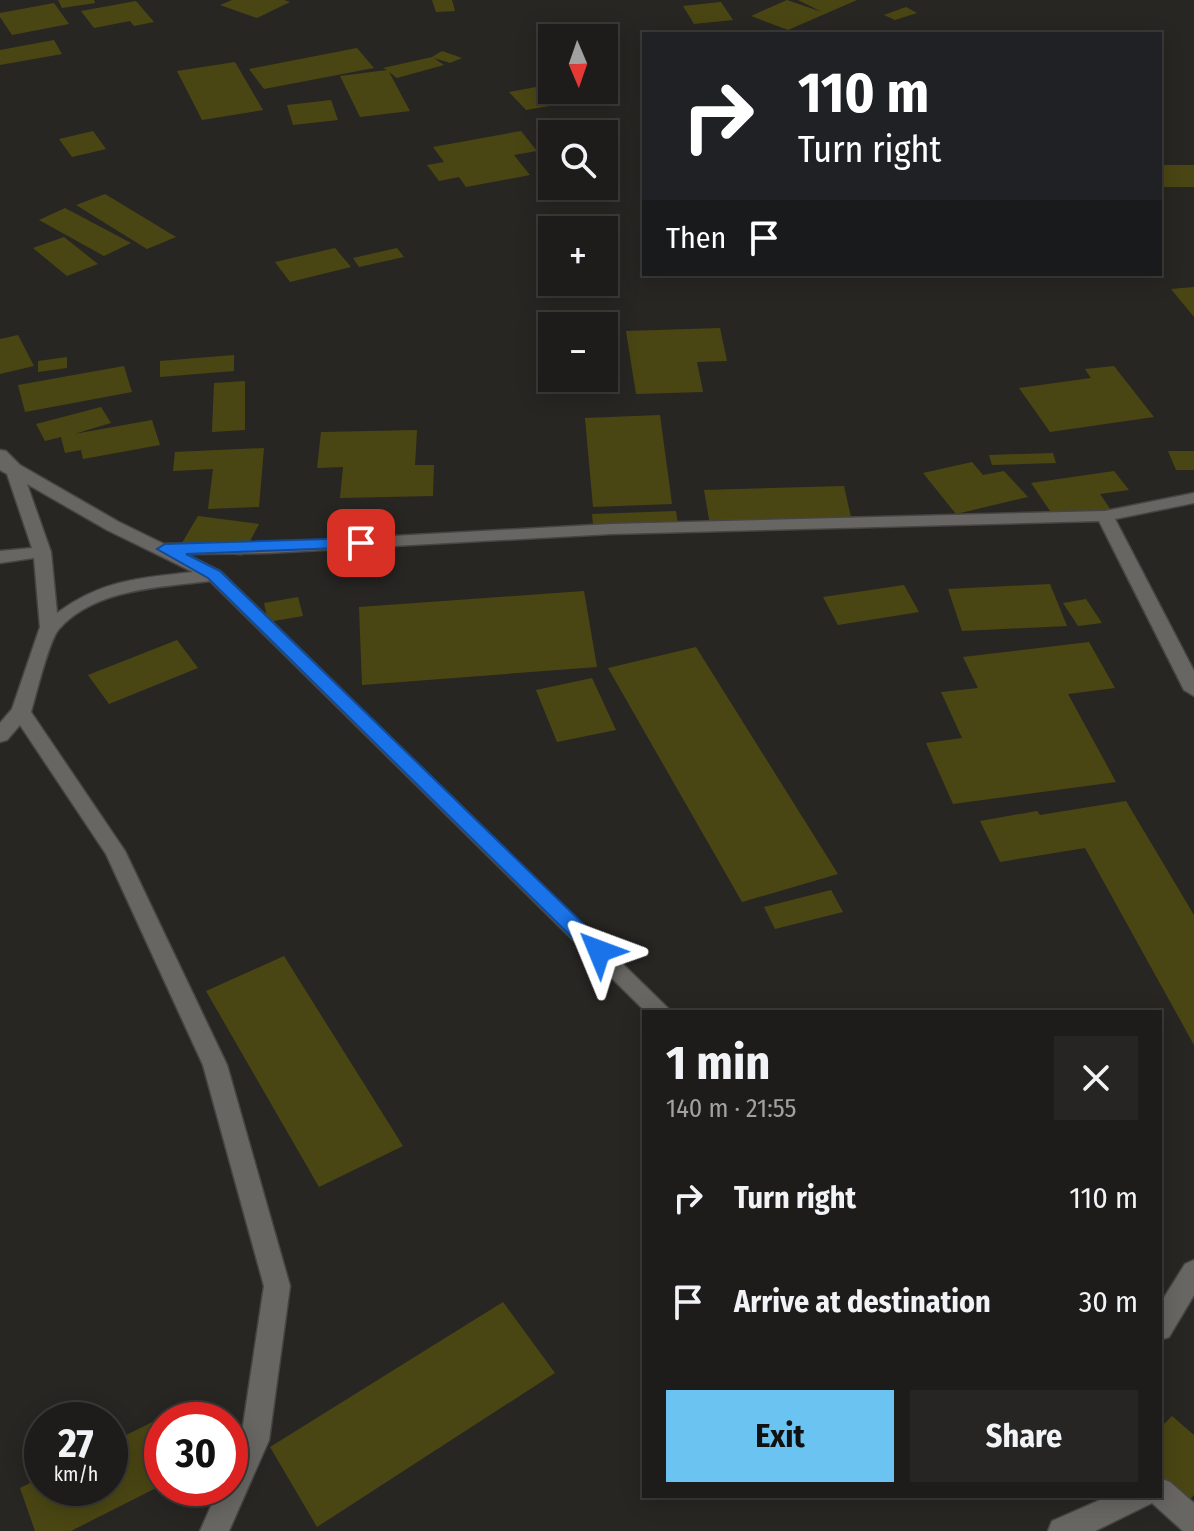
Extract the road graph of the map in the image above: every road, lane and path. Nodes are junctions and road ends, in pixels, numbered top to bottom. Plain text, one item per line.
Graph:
1 (5, 465) edge
2 (1194, 498) edge
3 (1105, 516) junction
4 (165, 549) junction
5 (42, 552) junction
6 (0, 557) edge
7 (214, 575) junction
8 (49, 627) junction
9 (1194, 690) edge
10 (21, 712) junction
11 (0, 735) edge
12 (659, 1010) edge
13 (1194, 1272) edge
14 (1162, 1325) edge
15 (1162, 1494) edge
16 (1136, 1498) edge
17 (1194, 1522) edge
18 (214, 1531) edge
19 (1062, 1531) edge

1 - 4 street
1 - 5 street
2 - 3 street
3 - 4 street
3 - 9 street
4 - 7 street
5 - 6 street
5 - 8 street
7 - 8 street
7 - 12 street
8 - 10 street
10 - 11 street
10 - 18 street
13 - 14 street
15 - 17 street
16 - 19 street

